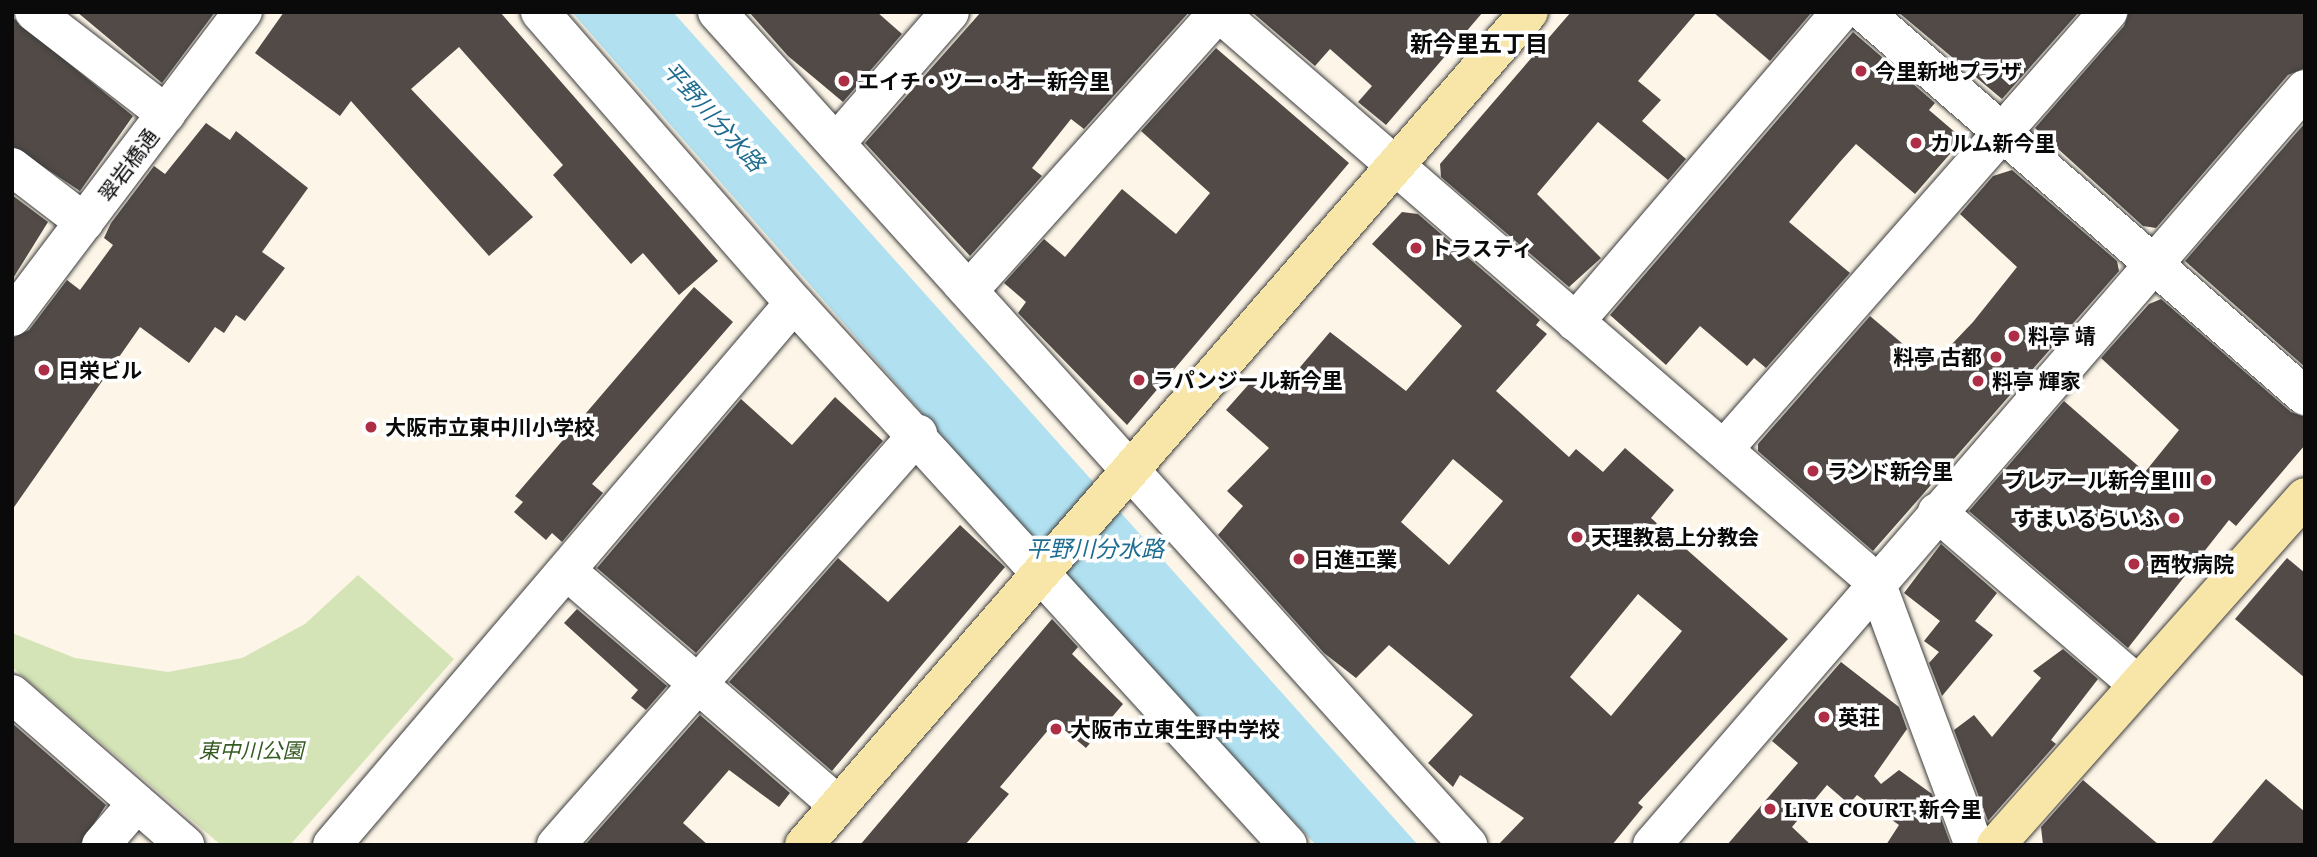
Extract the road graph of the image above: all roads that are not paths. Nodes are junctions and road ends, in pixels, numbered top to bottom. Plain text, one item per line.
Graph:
1 (34, 12) edge
2 (243, 12) edge
3 (540, 12) edge
4 (717, 12) edge
5 (950, 12) edge
6 (1219, 12) edge
7 (1529, 12) edge
8 (1841, 12) edge
9 (1864, 12) edge
10 (2108, 12) edge
11 (2305, 89) edge
12 (166, 114) junction
13 (2004, 133) junction
14 (836, 142) junction
15 (12, 167) edge
16 (1395, 167) junction
17 (84, 222) junction
18 (2151, 265) junction
19 (971, 288) junction
20 (794, 303) junction
21 (12, 317) edge
22 (1575, 322) junction
23 (2305, 396) edge
24 (918, 434) junction
25 (1724, 450) junction
26 (1132, 470) junction
27 (2305, 497) edge
28 (1937, 512) junction
29 (567, 571) junction
30 (1041, 574) junction
31 (1876, 582) junction
32 (697, 684) junction
33 (2138, 685) junction
34 (12, 694) edge
35 (137, 803) junction
36 (838, 805) junction
37 (101, 845) edge
38 (185, 845) edge
39 (332, 845) edge
40 (555, 845) edge
41 (804, 845) edge
42 (1288, 845) edge
43 (1468, 845) edge
44 (1652, 845) edge
45 (1974, 845) edge
46 (1996, 845) edge

1 - 12 street
2 - 12 street, 翠岩橋通
3 - 20 street
4 - 14 street
5 - 14 street
6 - 16 street
6 - 19 street
7 - 16 street
8 - 22 street
9 - 13 street
10 - 13 street
11 - 18 street
12 - 17 street, 翠岩橋通
13 - 18 street
13 - 25 street
14 - 19 street
15 - 17 street
16 - 22 street
16 - 26 street
17 - 21 street, 翠岩橋通
18 - 23 street
18 - 28 street
19 - 26 street
20 - 24 street
20 - 29 street
22 - 25 street
24 - 30 street
24 - 32 street
25 - 31 street
26 - 30 street
26 - 43 street
27 - 33 street
28 - 31 street
28 - 33 street
29 - 32 street
29 - 39 street
30 - 36 street
30 - 42 street
31 - 44 street
31 - 45 street
32 - 36 street
32 - 40 street
33 - 46 street
34 - 35 street
35 - 37 street
35 - 38 street
36 - 41 street

